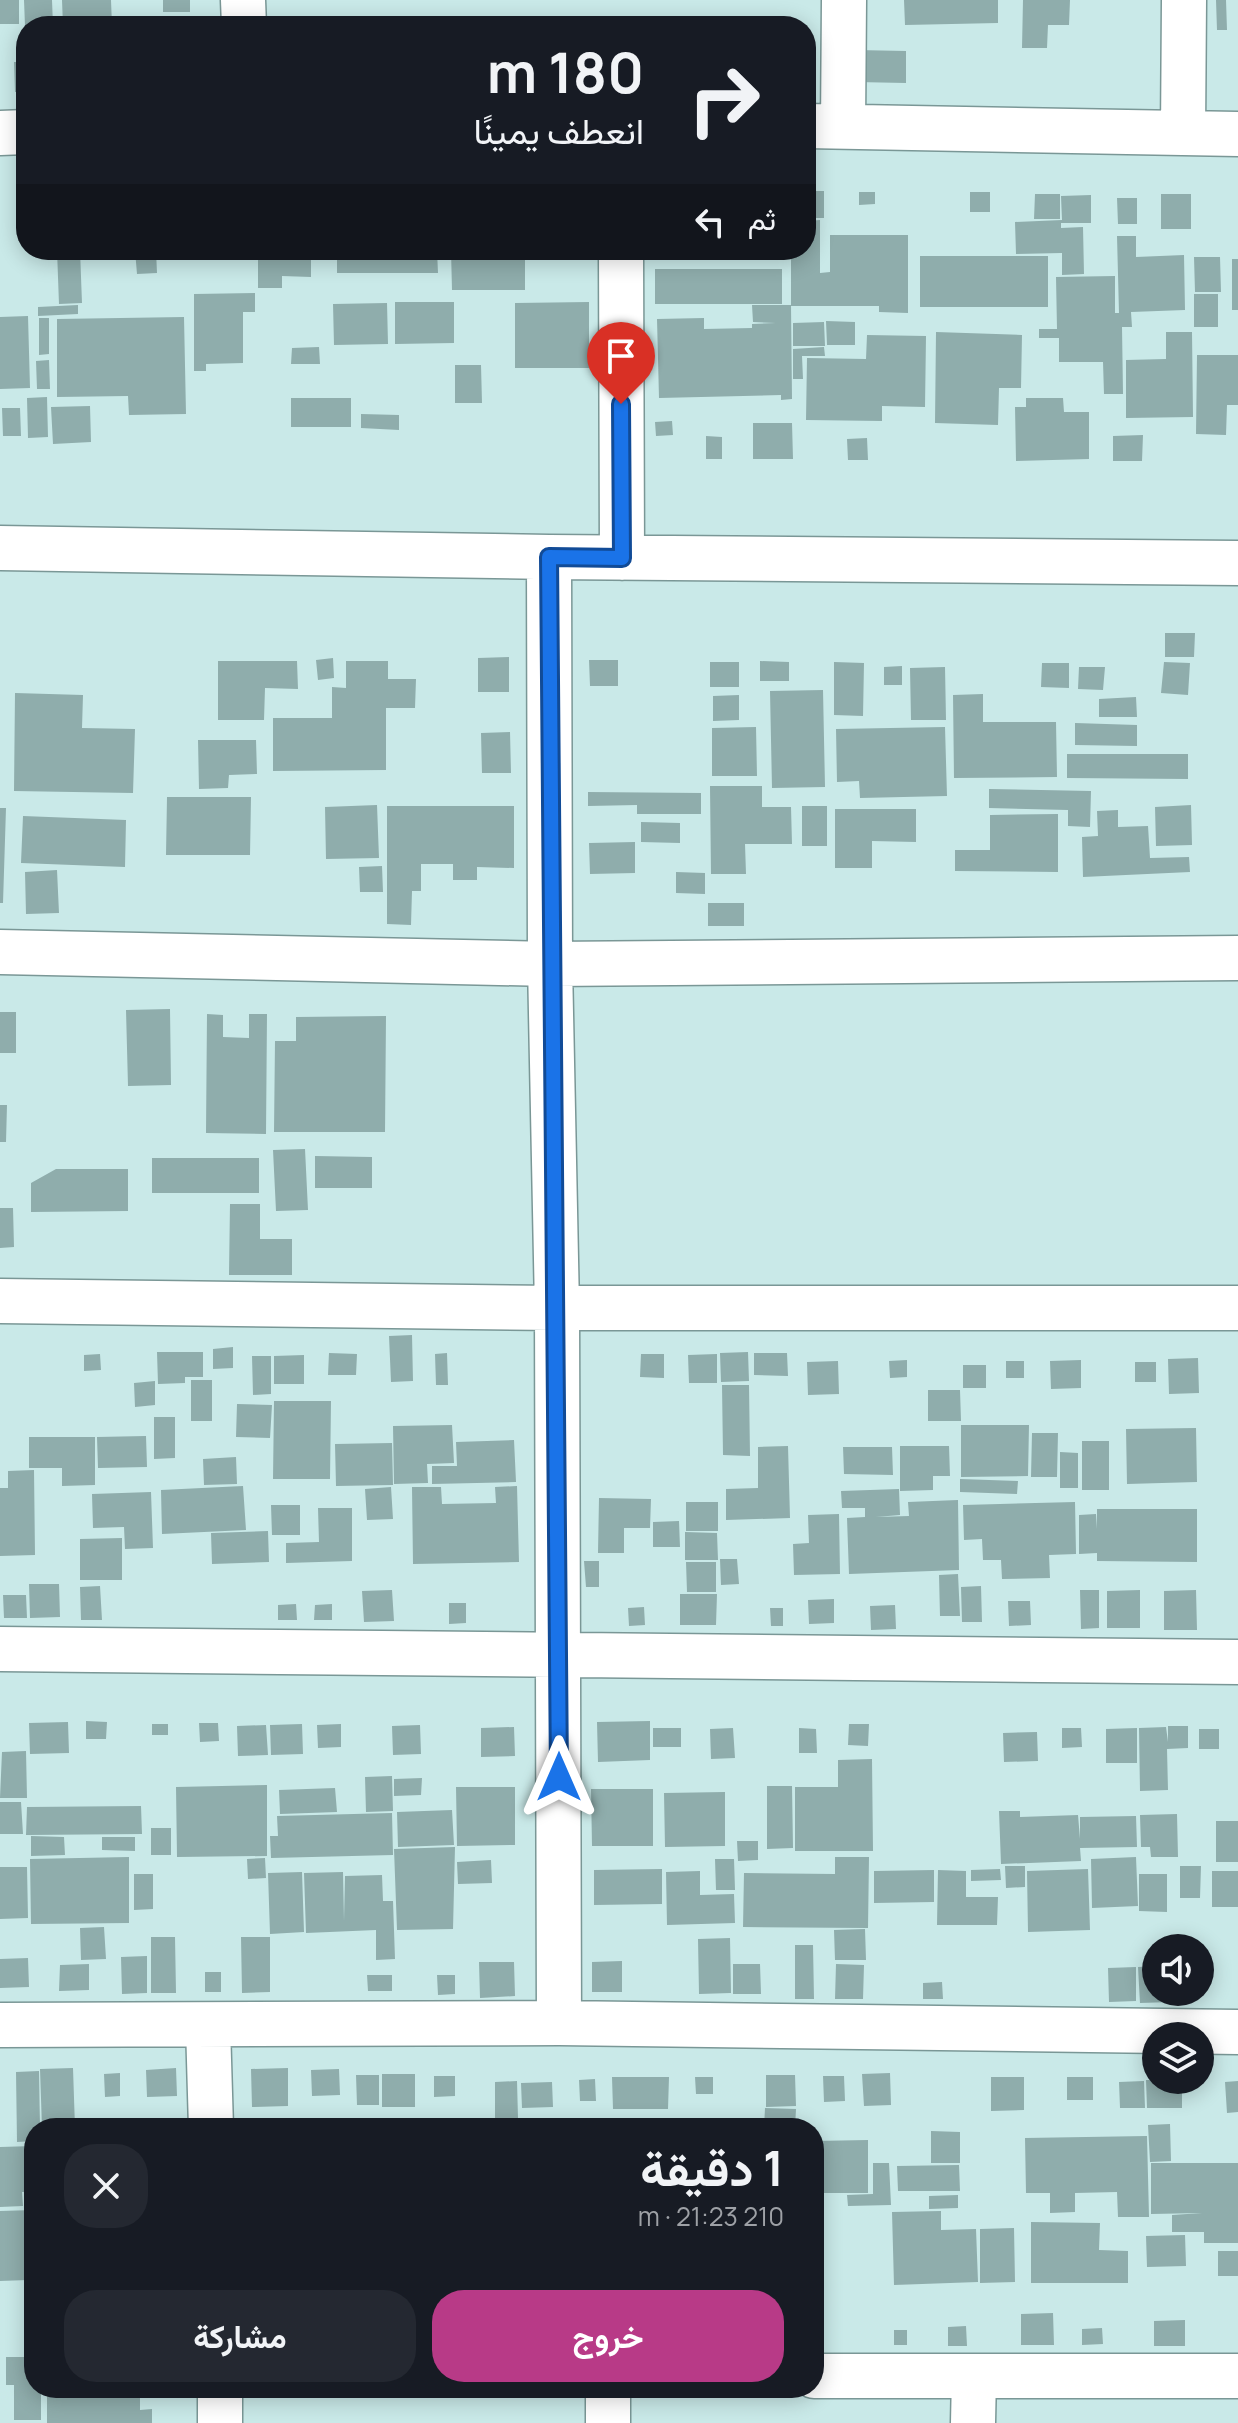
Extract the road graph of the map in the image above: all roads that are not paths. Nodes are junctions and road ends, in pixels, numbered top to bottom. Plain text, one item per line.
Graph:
1 (844, 0) edge
2 (1184, 0) edge
3 (824, 126) edge
4 (1183, 133) junction
5 (1238, 134) edge
6 (621, 260) edge
7 (0, 548) edge
8 (549, 557) junction
9 (622, 558) junction
10 (1238, 563) edge
11 (0, 952) edge
12 (1238, 958) edge
13 (550, 964) junction
14 (0, 1301) edge
15 (557, 1308) junction
16 (1238, 1308) edge
17 (0, 1649) edge
18 (559, 1654) junction
19 (1238, 1662) edge
20 (559, 2023) junction
21 (0, 2025) edge
22 (208, 2026) junction
23 (1238, 2032) edge
24 (211, 2118) edge
25 (824, 2376) edge
26 (974, 2376) junction
27 (1238, 2376) edge
28 (220, 2398) edge
29 (608, 2398) edge
30 (220, 2423) edge
31 (608, 2423) edge
32 (973, 2423) edge

1 - 3 street
2 - 4 street
3 - 4 street
4 - 5 street
6 - 9 street
7 - 8 street
8 - 9 street
8 - 13 street
9 - 10 street
11 - 13 street
12 - 13 street
13 - 15 street
14 - 15 street
15 - 16 street
15 - 18 street
17 - 18 street
18 - 19 street
18 - 20 street
20 - 22 street
20 - 23 street
21 - 22 street
22 - 24 street
25 - 26 street
26 - 27 street
26 - 32 street
28 - 30 street
29 - 31 street

